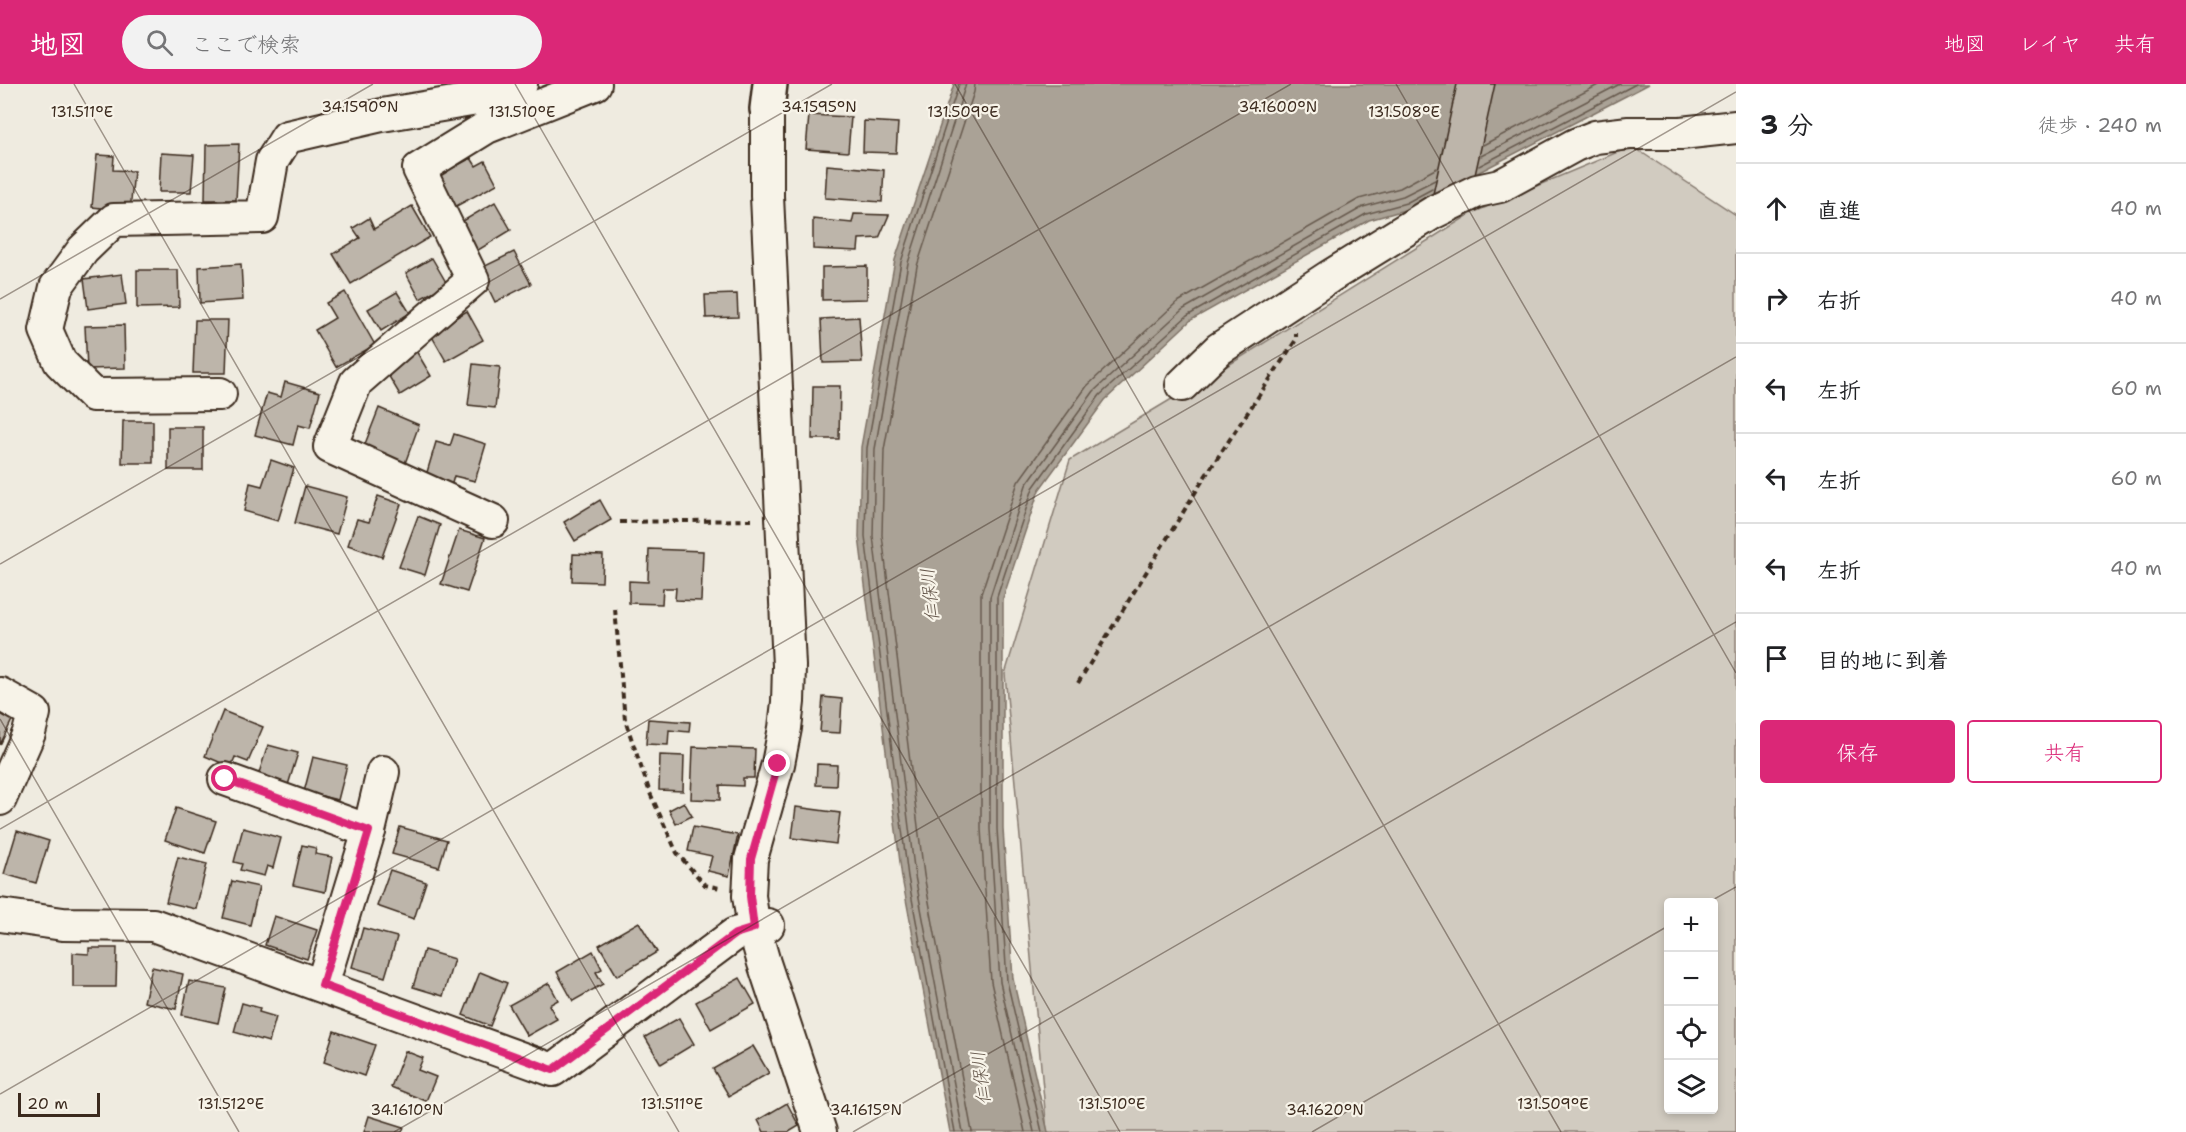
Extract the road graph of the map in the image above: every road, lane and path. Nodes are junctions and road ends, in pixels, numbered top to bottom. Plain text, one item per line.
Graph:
1 (520, 84) edge
2 (595, 84) edge
3 (768, 97) edge
4 (1736, 127) edge
5 (1296, 329) dead end
6 (1182, 385) dead end
7 (220, 394) dead end
8 (783, 519) junction
9 (493, 521) dead end
10 (620, 522) dead end
11 (615, 609) dead end
12 (1078, 683) dead end
13 (0, 694) edge
14 (383, 772) dead end
15 (225, 779) dead end
16 (0, 799) edge
17 (369, 831) junction
18 (750, 896) junction
19 (0, 915) edge
20 (761, 926) junction
21 (322, 985) junction
22 (820, 1132) edge

1 - 7 street
2 - 9 street
3 - 8 street
4 - 6 street
5 - 12 path
8 - 10 path
8 - 18 street
11 - 18 path
13 - 16 street
14 - 17 street
15 - 17 street
17 - 21 street
18 - 20 street
19 - 21 street
20 - 21 street
20 - 22 street

